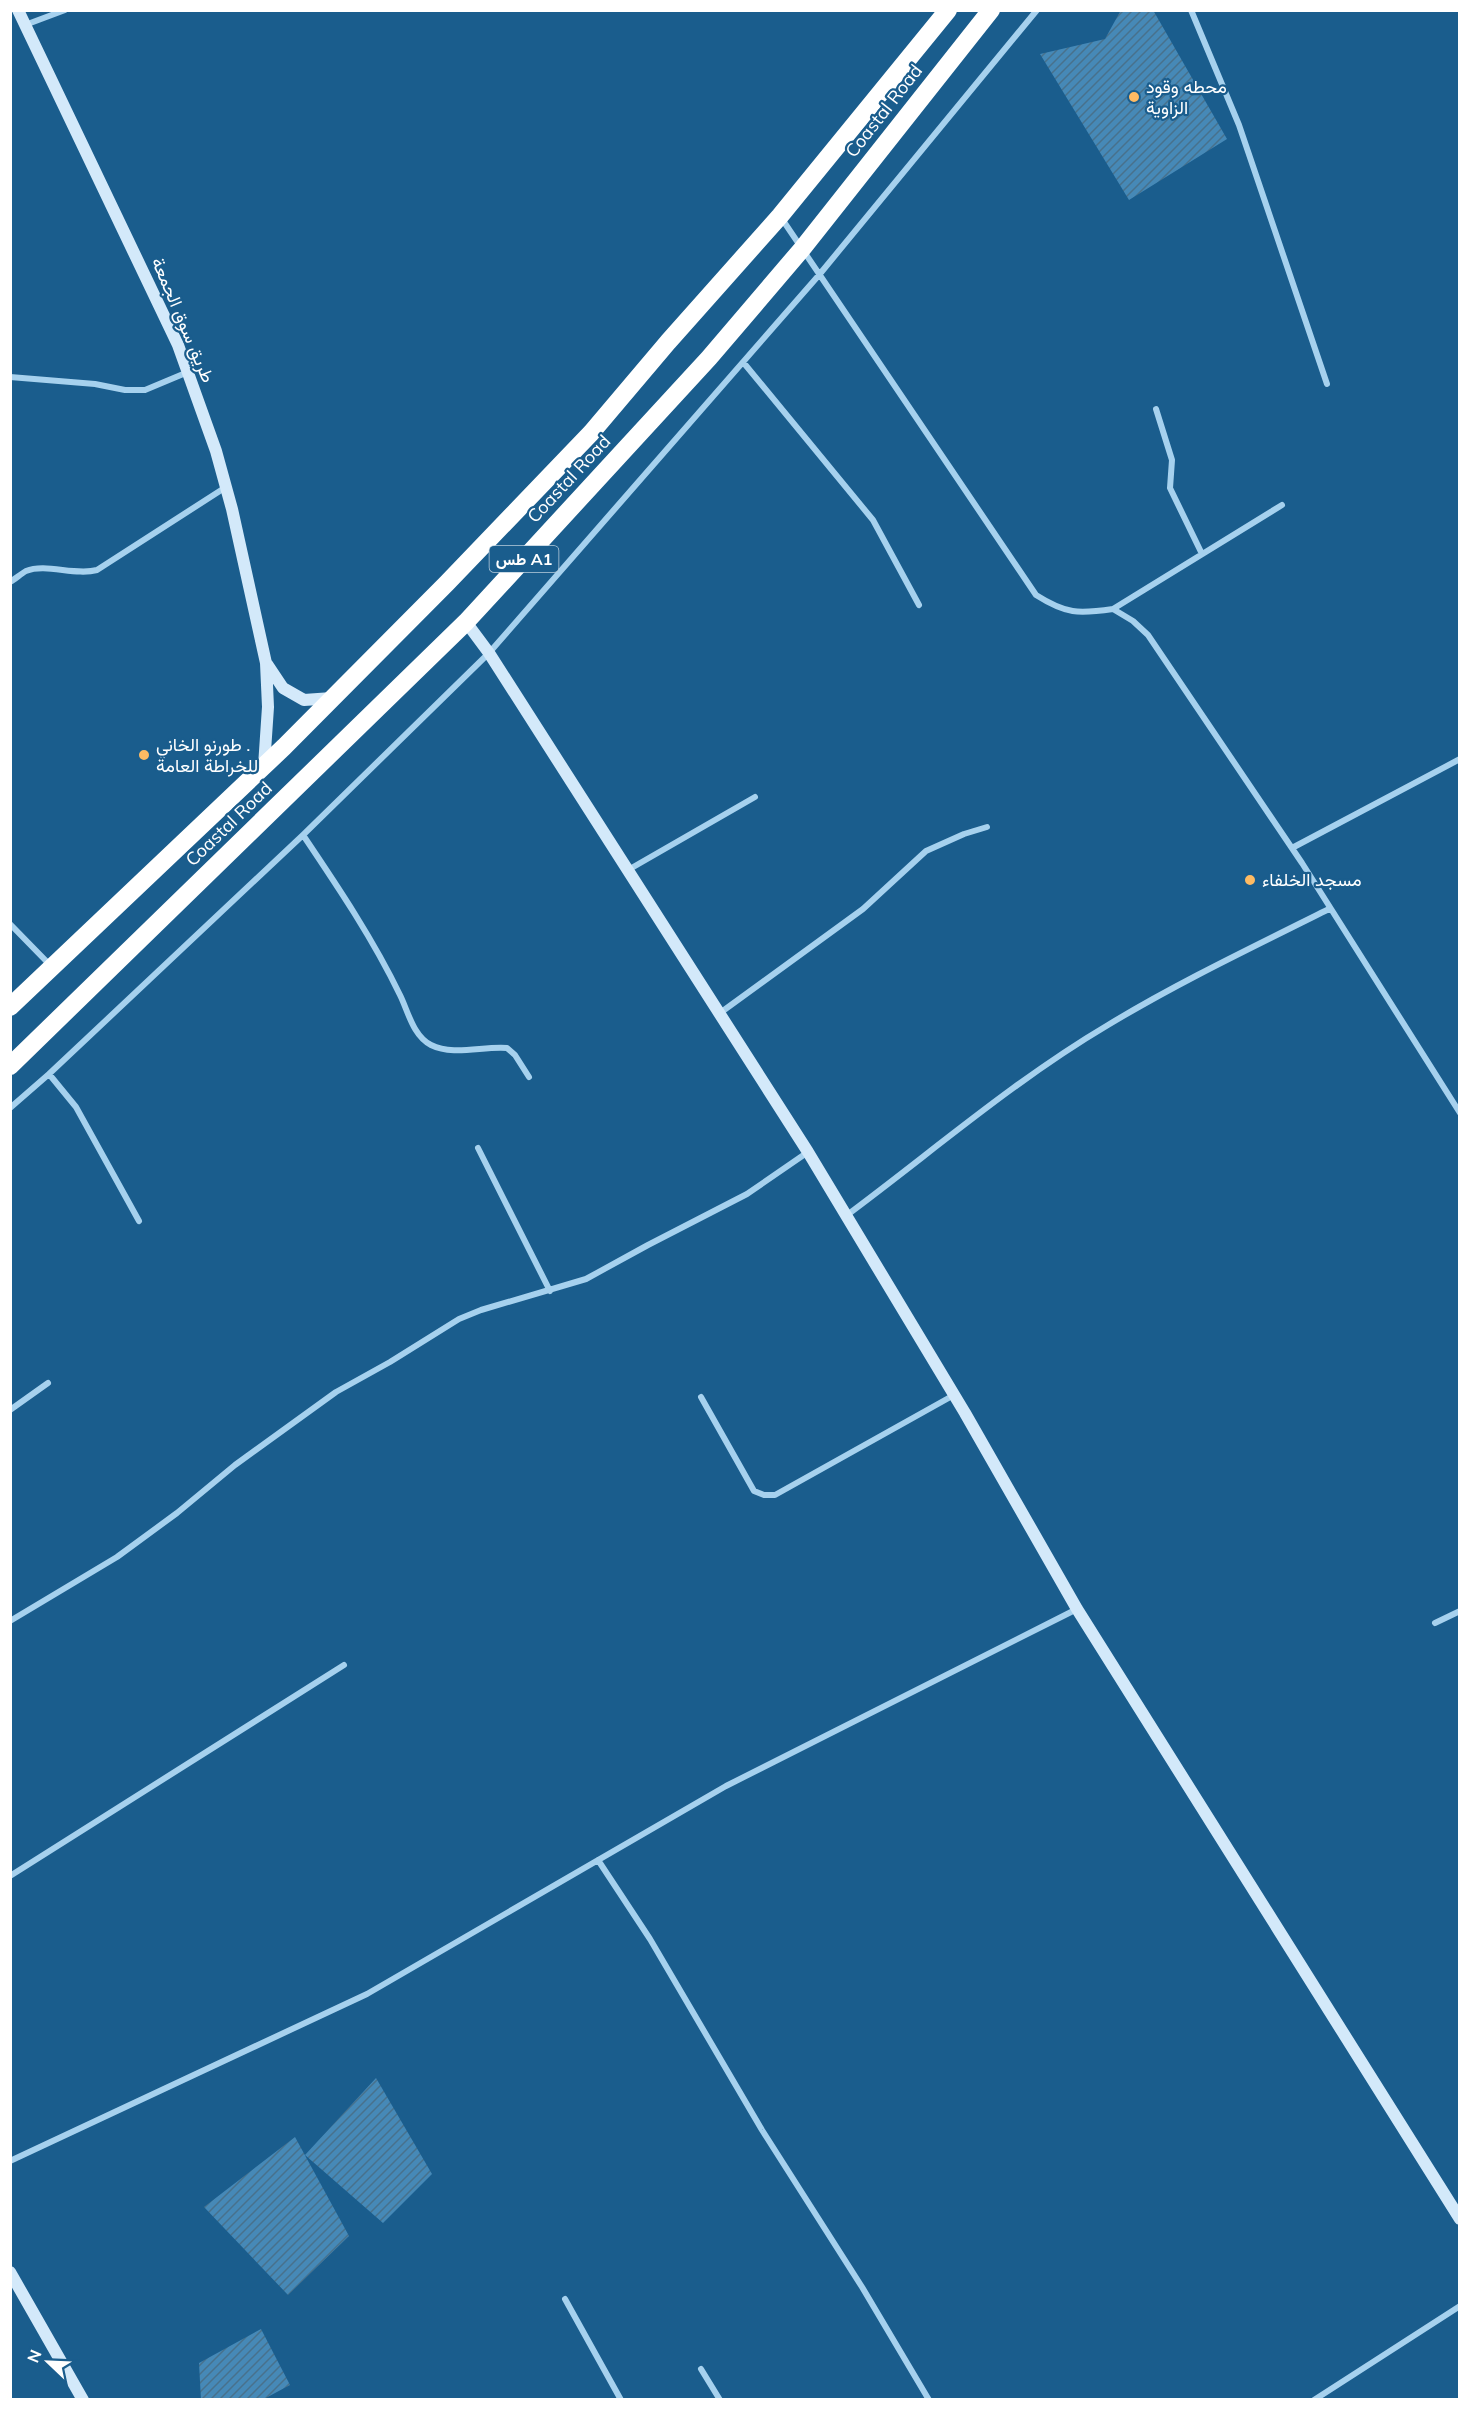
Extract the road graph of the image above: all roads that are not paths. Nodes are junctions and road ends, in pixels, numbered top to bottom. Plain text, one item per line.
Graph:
1 (18, 10) edge
2 (65, 10) edge
3 (948, 10) edge
4 (991, 10) edge
5 (1037, 10) edge
6 (1191, 10) edge
7 (25, 26) junction
8 (780, 216) junction
9 (802, 249) junction
10 (819, 275) junction
11 (743, 362) junction
12 (188, 372) junction
13 (10, 377) edge
14 (1328, 384) dead end
15 (1156, 409) dead end
16 (226, 487) junction
17 (1282, 505) dead end
18 (1202, 554) junction
19 (10, 582) edge
20 (919, 605) dead end
21 (1113, 609) junction
22 (466, 622) junction
23 (489, 653) junction
24 (266, 663) junction
25 (332, 698) junction
26 (1460, 759) edge
27 (264, 766) junction
28 (755, 797) dead end
29 (987, 827) dead end
30 (303, 835) junction
31 (1292, 848) junction
32 (628, 870) junction
33 (1329, 909) junction
34 (10, 924) edge
35 (52, 967) junction
36 (10, 1007) edge
37 (719, 1013) junction
38 (10, 1066) edge
39 (49, 1074) junction
40 (529, 1077) dead end
41 (10, 1108) edge
42 (1460, 1113) edge
43 (478, 1148) dead end
44 (808, 1152) junction
45 (846, 1215) junction
46 (139, 1221) dead end
47 (550, 1291) junction
48 (48, 1383) dead end
49 (954, 1395) junction
50 (701, 1396) dead end
51 (10, 1410) edge
52 (1077, 1609) junction
53 (1460, 1611) edge
54 (10, 1621) edge
55 (1435, 1623) dead end
56 (344, 1665) dead end
57 (598, 1860) junction
58 (10, 1876) edge
59 (10, 2161) edge
60 (1460, 2220) edge
61 (10, 2272) edge
62 (565, 2299) dead end
63 (1460, 2306) edge
64 (700, 2369) dead end
65 (83, 2400) edge
66 (621, 2400) edge
67 (720, 2400) edge
68 (929, 2400) edge
69 (1314, 2400) edge

1 - 7 street, طريق سوق الجمعة
2 - 7 street
3 - 8 highway, Coastal Road / طس A1
4 - 9 highway, Coastal Road / طس A1
5 - 10 street
6 - 14 street
7 - 12 street, طريق سوق الجمعة
8 - 9 street
8 - 25 highway, Coastal Road / طس A1
9 - 10 street
9 - 22 highway, Coastal Road / طس A1
10 - 11 street
10 - 21 street
11 - 20 street
11 - 23 street
12 - 13 street
12 - 16 street, طريق سوق الجمعة
15 - 18 street
16 - 19 street
16 - 24 street, طريق سوق الجمعة
17 - 18 street
18 - 21 street
21 - 31 street
22 - 23 street
22 - 38 highway, Coastal Road / طس A1
23 - 30 street
23 - 32 street
24 - 25 street, طريق سوق الجمعة
24 - 27 street, طريق سوق الجمعة
25 - 27 highway, Coastal Road / طس A1
26 - 31 street
27 - 35 highway, Coastal Road / طس A1
28 - 32 street
29 - 37 street
30 - 39 street
30 - 40 street
31 - 33 street
32 - 37 street
33 - 42 street
33 - 45 street
34 - 35 street
35 - 36 highway, Coastal Road / طس A1
37 - 44 street
39 - 41 street
39 - 46 street
43 - 47 street
44 - 45 street
44 - 47 street
45 - 49 street
47 - 54 street
48 - 51 street
49 - 50 street
49 - 52 street
52 - 57 street
52 - 60 street
53 - 55 street
56 - 58 street
57 - 59 street
57 - 68 street
61 - 65 street
62 - 66 street
63 - 69 street
64 - 67 street

